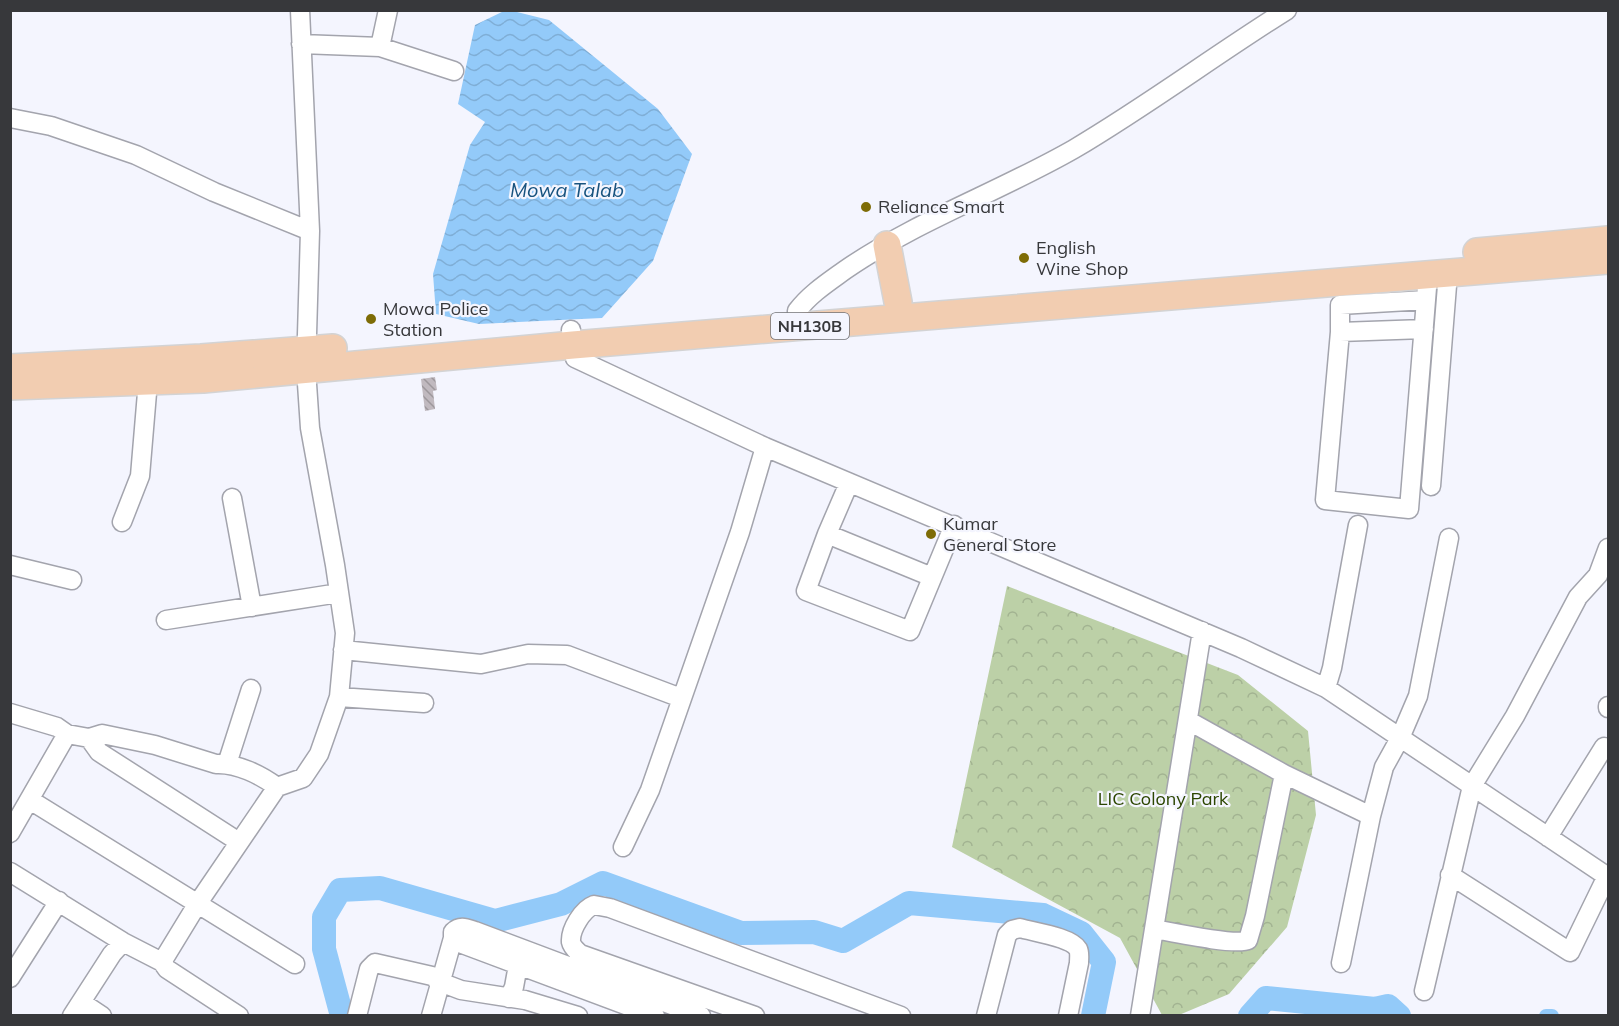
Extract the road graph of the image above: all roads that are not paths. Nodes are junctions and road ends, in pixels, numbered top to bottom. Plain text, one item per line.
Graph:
1 (300, 10) edge
2 (388, 10) edge
3 (1287, 10) edge
4 (301, 44) junction
5 (380, 47) junction
6 (454, 71) dead end
7 (10, 118) edge
8 (310, 231) junction
9 (1608, 240) edge
10 (887, 245) junction
11 (1608, 260) edge
12 (1434, 283) junction
13 (898, 302) junction
14 (797, 311) junction
15 (1424, 329) junction
16 (1340, 332) junction
17 (572, 338) junction
18 (305, 360) junction
19 (10, 368) edge
20 (148, 381) junction
21 (10, 386) edge
22 (765, 447) junction
23 (849, 483) junction
24 (1431, 486) dead end
25 (232, 498) dead end
26 (122, 522) dead end
27 (954, 525) junction
28 (1358, 525) dead end
29 (827, 534) junction
30 (1449, 538) dead end
31 (1608, 548) edge
32 (10, 565) edge
33 (932, 577) junction
34 (72, 580) dead end
35 (1600, 585) edge
36 (339, 592) junction
37 (252, 606) junction
38 (166, 620) dead end
39 (1202, 631) junction
40 (344, 650) junction
41 (1326, 688) junction
42 (251, 689) dead end
43 (339, 697) junction
44 (681, 698) junction
45 (424, 703) dead end
46 (10, 713) edge
47 (1189, 721) junction
48 (67, 734) junction
49 (89, 738) junction
50 (1400, 738) junction
51 (1604, 747) dead end
52 (227, 764) junction
53 (1284, 774) junction
54 (1472, 786) junction
55 (277, 787) junction
56 (30, 800) junction
57 (1371, 816) junction
58 (10, 833) edge
59 (1548, 837) junction
60 (239, 842) junction
61 (623, 847) dead end
62 (10, 872) edge
63 (1450, 875) junction
64 (1608, 877) edge
65 (59, 902) junction
66 (198, 903) junction
67 (1154, 929) junction
68 (453, 938) junction
69 (123, 942) junction
70 (162, 962) junction
71 (1341, 963) dead end
72 (295, 964) dead end
73 (518, 965) junction
74 (10, 978) edge
75 (583, 980) junction
76 (440, 982) junction
77 (1424, 991) dead end
78 (627, 996) junction
79 (509, 998) junction
80 (76, 1009) edge
81 (675, 1011) edge
82 (748, 1014) edge
83 (575, 1015) edge
84 (102, 1016) edge
85 (239, 1016) edge
86 (357, 1016) edge
87 (431, 1016) edge
88 (655, 1016) edge
89 (701, 1016) edge
90 (901, 1016) edge
91 (986, 1016) edge
92 (1068, 1016) edge
93 (1140, 1016) edge

1 - 4 street
2 - 5 street
3 - 10 street
4 - 5 street
4 - 8 street
5 - 6 street
7 - 8 street
8 - 18 street
9 - 13 highway, NH130B
10 - 13 highway
10 - 14 street
11 - 12 highway, NH130B
12 - 15 street
12 - 16 street
12 - 17 highway, NH130B
12 - 24 street
13 - 14 highway, NH130B
14 - 17 highway, NH130B
15 - 16 street
15 - 16 street
17 - 18 highway, NH130B
17 - 22 street
18 - 19 highway, NH130B
18 - 20 highway, NH130B
18 - 36 street
20 - 21 highway, NH130B
20 - 26 street
22 - 23 street
22 - 44 street
23 - 27 street
23 - 29 street
25 - 37 street
27 - 33 street
27 - 39 street
28 - 41 street
29 - 33 street
29 - 33 street
30 - 50 street
31 - 35 street
32 - 34 street
35 - 54 street
36 - 37 street
36 - 40 street
37 - 38 street
39 - 41 street
39 - 47 street
40 - 43 street
40 - 44 street
41 - 50 street
42 - 52 street
43 - 45 street
43 - 55 street
44 - 61 street
46 - 48 street
47 - 53 street
47 - 67 street
48 - 49 street
48 - 56 street
49 - 52 street
49 - 60 street
50 - 54 street
50 - 57 street
51 - 59 street
52 - 55 street
53 - 57 street
53 - 67 street
54 - 59 street
54 - 63 street
55 - 60 street
56 - 58 street
56 - 66 street
57 - 71 street
59 - 64 street
60 - 66 street
62 - 65 street
63 - 64 street
63 - 77 street
65 - 69 street
65 - 74 street
66 - 70 street
66 - 72 street
67 - 93 street
68 - 73 street
68 - 75 street
68 - 76 street
69 - 70 street
69 - 80 street
70 - 85 street
73 - 75 street
73 - 79 street
75 - 78 street
75 - 83 street
76 - 79 street
76 - 86 street
76 - 87 street
78 - 81 street
78 - 88 street
79 - 83 street
80 - 84 street
81 - 89 street
82 - 90 street
91 - 92 street

